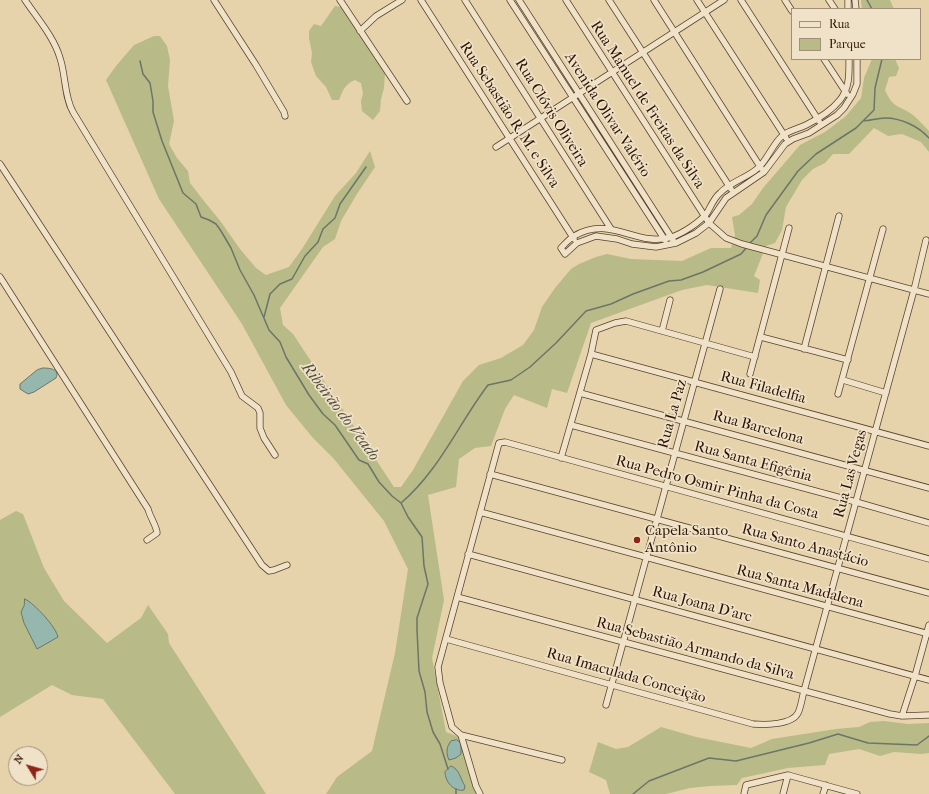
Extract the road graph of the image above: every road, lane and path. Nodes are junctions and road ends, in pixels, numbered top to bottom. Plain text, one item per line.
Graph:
1 (25, 0) edge
2 (214, 0) edge
3 (340, 0) edge
4 (421, 0) edge
5 (465, 0) edge
6 (510, 0) edge
7 (519, 0) edge
8 (566, 0) edge
9 (609, 0) edge
10 (654, 0) edge
11 (697, 0) edge
12 (724, 0) edge
13 (741, 0) edge
14 (785, 0) edge
15 (400, 1) edge
16 (791, 9) edge
17 (705, 12) junction
18 (360, 31) junction
19 (674, 32) junction
20 (643, 53) junction
21 (825, 60) edge
22 (849, 60) edge
23 (857, 60) edge
24 (612, 73) junction
25 (845, 92) junction
26 (579, 93) junction
27 (573, 97) junction
28 (851, 98) junction
29 (407, 101) dead end
30 (285, 116) dead end
31 (817, 118) junction
32 (541, 119) junction
33 (822, 125) junction
34 (784, 135) junction
35 (510, 139) junction
36 (789, 142) junction
37 (496, 147) dead end
38 (0, 164) edge
39 (760, 166) junction
40 (764, 172) junction
41 (729, 186) junction
42 (733, 192) junction
43 (704, 216) junction
44 (839, 216) dead end
45 (709, 223) junction
46 (610, 228) junction
47 (790, 228) dead end
48 (883, 229) dead end
49 (573, 237) junction
50 (671, 237) junction
51 (664, 238) junction
52 (617, 239) junction
53 (926, 240) dead end
54 (577, 243) junction
55 (676, 243) junction
56 (668, 245) junction
57 (782, 254) junction
58 (825, 266) junction
59 (0, 277) edge
60 (870, 279) junction
61 (720, 289) dead end
62 (914, 290) junction
63 (929, 294) edge
64 (670, 300) dead end
65 (662, 331) junction
66 (761, 337) junction
67 (705, 343) junction
68 (804, 349) junction
69 (591, 354) junction
70 (755, 357) junction
71 (848, 360) junction
72 (750, 374) dead end
73 (843, 380) junction
74 (694, 381) junction
75 (886, 392) junction
76 (580, 393) junction
77 (838, 394) dead end
78 (683, 420) junction
79 (571, 425) junction
80 (875, 431) junction
81 (929, 446) edge
82 (674, 452) junction
83 (275, 455) dead end
84 (561, 458) junction
85 (865, 470) junction
86 (490, 474) junction
87 (665, 486) junction
88 (929, 488) edge
89 (856, 502) junction
90 (480, 512) junction
91 (657, 518) junction
92 (929, 523) edge
93 (847, 536) junction
94 (147, 540) dead end
95 (468, 554) junction
96 (646, 557) junction
97 (929, 559) edge
98 (286, 565) dead end
99 (838, 567) junction
100 (929, 593) edge
101 (457, 597) junction
102 (636, 600) junction
103 (827, 607) junction
104 (929, 625) edge
105 (928, 634) edge
106 (446, 639) junction
107 (624, 643) junction
108 (816, 649) junction
109 (915, 676) junction
110 (929, 680) edge
111 (612, 684) junction
112 (804, 691) junction
113 (606, 705) dead end
114 (798, 714) joint
115 (929, 715) edge
116 (902, 716) junction
117 (462, 735) junction
118 (562, 760) dead end
119 (788, 775) junction
120 (826, 785) junction
121 (480, 794) edge
122 (744, 794) edge
123 (783, 794) edge
124 (823, 794) edge
125 (857, 794) edge

1 - 83 street
2 - 30 street
3 - 18 street
4 - 35 street, Rua Sebastião R. M. e Silva
5 - 32 street, Rua Clóvis Oliveira
6 - 27 street
7 - 26 street, Avenida Olivar Valério
8 - 24 street, Rua Manuel de Freitas da Silva
9 - 20 street
10 - 19 street
11 - 17 street
12 - 17 street
13 - 31 street
14 - 16 street
15 - 18 street
17 - 19 street
17 - 34 street
18 - 29 street
19 - 20 street
19 - 39 street
20 - 24 street
20 - 41 street
21 - 25 street
22 - 25 street
23 - 28 street
24 - 26 street
24 - 43 street, Rua Manuel de Freitas da Silva
25 - 28 street
25 - 31 street
26 - 27 street
26 - 50 street, Avenida Olivar Valério
27 - 32 street
27 - 51 street
28 - 33 street
31 - 33 street
31 - 34 street
32 - 35 street
32 - 46 street, Rua Clóvis Oliveira
33 - 36 street
34 - 36 street
34 - 39 street
35 - 37 street
35 - 49 street, Rua Sebastião R. M. e Silva
36 - 40 street
38 - 98 street
39 - 40 street
39 - 41 street
40 - 42 street
41 - 42 street
41 - 43 street
42 - 45 street
43 - 45 street, Rua Manuel de Freitas da Silva
43 - 50 street
44 - 58 street
45 - 55 street
45 - 57 street, Rua Manuel de Freitas da Silva
46 - 49 street
46 - 51 street
46 - 52 street, Rua Clóvis Oliveira
47 - 57 street
48 - 60 street
49 - 54 street, Rua Sebastião R. M. e Silva
49 - 54 street
50 - 51 street
50 - 55 street, Avenida Olivar Valério
51 - 56 street
52 - 54 street
52 - 56 street
53 - 62 street, Rua Las Vegas
55 - 56 street
57 - 58 street, Rua Manuel de Freitas da Silva
57 - 66 street
58 - 60 street, Rua Manuel de Freitas da Silva
58 - 68 street
59 - 94 street
60 - 62 street, Rua Manuel de Freitas da Silva
60 - 71 street
61 - 67 street, Rua La Paz
62 - 63 street, Rua Manuel de Freitas da Silva
62 - 75 street, Rua Las Vegas
64 - 65 street
65 - 67 street
65 - 69 street
66 - 68 street
66 - 70 street
67 - 70 street
67 - 74 street, Rua La Paz
68 - 71 street
69 - 74 street, Rua Filadelfia
69 - 76 street
70 - 72 street
71 - 73 street
73 - 75 street
73 - 77 street
74 - 78 street, Rua La Paz
74 - 80 street, Rua Filadelfia
75 - 80 street, Rua Las Vegas
76 - 78 street, Rua Barcelona
76 - 79 street
78 - 82 street, Rua La Paz
78 - 85 street, Rua Barcelona
79 - 82 street, Rua Santa Efigênia
79 - 84 street
80 - 81 street, Rua Filadelfia
80 - 85 street, Rua Las Vegas
82 - 87 street, Rua La Paz
82 - 89 street, Rua Santa Efigênia
84 - 86 street, Rua Pedro Osmir Pinha da Costa
84 - 87 street, Rua Pedro Osmir Pinha da Costa
85 - 88 street, Rua Barcelona
85 - 89 street, Rua Las Vegas
86 - 90 street
86 - 91 street, Rua Santo Anastácio
87 - 91 street, Rua La Paz
87 - 93 street, Rua Pedro Osmir Pinha da Costa
89 - 92 street, Rua Santa Efigênia
89 - 93 street, Rua Las Vegas
90 - 95 street
90 - 96 street, Rua Santa Madalena
91 - 96 street, Rua La Paz
91 - 99 street, Rua Santo Anastácio
93 - 97 street, Rua Pedro Osmir Pinha da Costa
93 - 99 street, Rua Las Vegas
95 - 101 street
95 - 102 street, Rua Joana D'arc
96 - 102 street, Rua La Paz
96 - 103 street, Rua Santa Madalena
99 - 100 street, Rua Santo Anastácio
99 - 103 street, Rua Las Vegas
101 - 106 street
101 - 107 street, Rua Sebastião Armando da Silva
102 - 107 street, Rua La Paz
102 - 108 street, Rua Joana D'arc
103 - 105 street, Rua Santa Madalena
103 - 108 street, Rua Las Vegas
104 - 105 street
105 - 109 street
106 - 111 street, Rua Imaculada Conceição
106 - 117 street
107 - 111 street, Rua La Paz
107 - 112 street, Rua Sebastião Armando da Silva
108 - 109 street, Rua Joana D'arc
108 - 112 street, Rua Las Vegas
109 - 110 street, Rua Joana D'arc
109 - 116 street
111 - 113 street, Rua La Paz
111 - 114 street, Rua Imaculada Conceição
112 - 114 street, Rua Las Vegas
112 - 116 street, Rua Sebastião Armando da Silva
115 - 116 street, Rua Sebastião Armando da Silva
117 - 118 street
117 - 121 street
119 - 120 street
119 - 122 street
119 - 123 street
120 - 124 street
120 - 125 street

